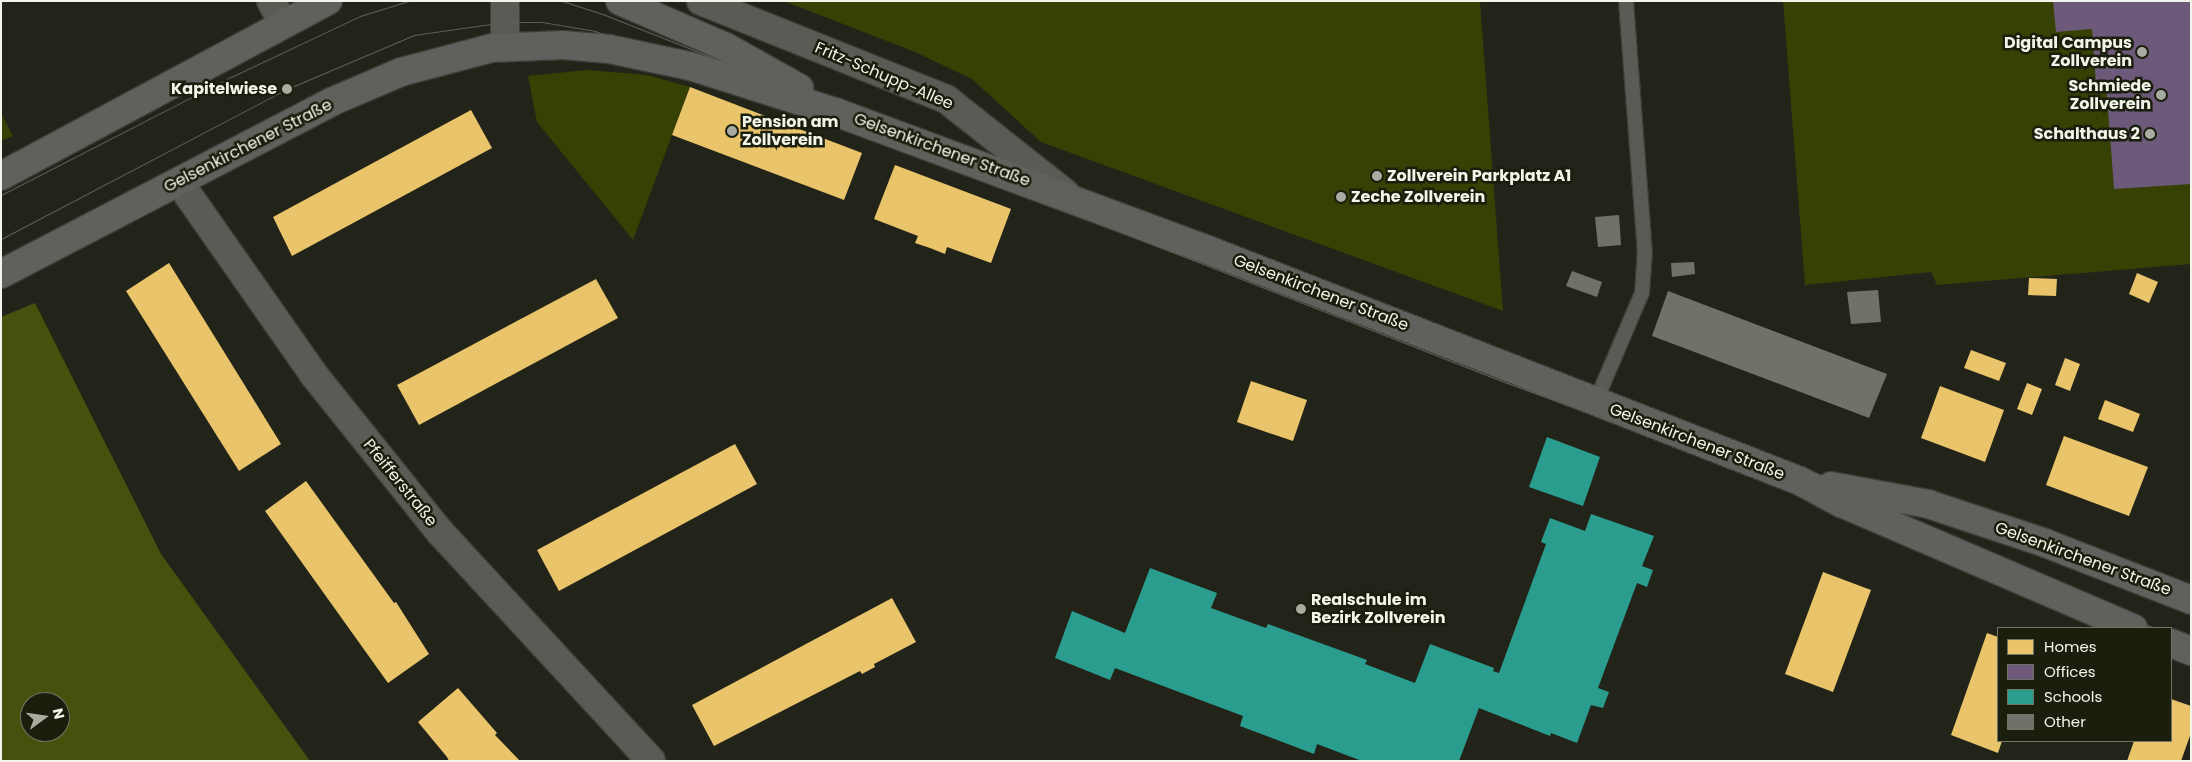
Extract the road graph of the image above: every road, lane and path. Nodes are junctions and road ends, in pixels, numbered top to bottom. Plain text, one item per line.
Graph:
1 (328, 1) edge
2 (505, 1) edge
3 (620, 1) edge
4 (701, 1) edge
5 (1626, 1) edge
6 (277, 12) edge
7 (505, 47) junction
8 (838, 113) junction
9 (1, 176) edge
10 (178, 182) junction
11 (1073, 198) junction
12 (1, 274) edge
13 (1595, 403) junction
14 (1800, 481) junction
15 (2191, 600) edge
16 (2131, 627) edge
17 (2172, 644) edge
18 (2191, 650) edge
19 (651, 761) edge

1 - 6 main road
2 - 7 street
3 - 8 main road, Gelsenkirchener Straße
4 - 11 street, Fritz-Schupp-Allee
5 - 13 lane
6 - 9 main road
7 - 8 main road, Gelsenkirchener Straße
7 - 10 main road, Gelsenkirchener Straße
8 - 11 main road, Gelsenkirchener Straße
10 - 12 main road, Gelsenkirchener Straße
10 - 19 street, Pfeifferstraße
11 - 13 main road, Gelsenkirchener Straße
13 - 14 main road, Gelsenkirchener Straße
14 - 15 main road, Gelsenkirchener Straße
14 - 16 main road, Gelsenkirchener Straße
17 - 18 main road

